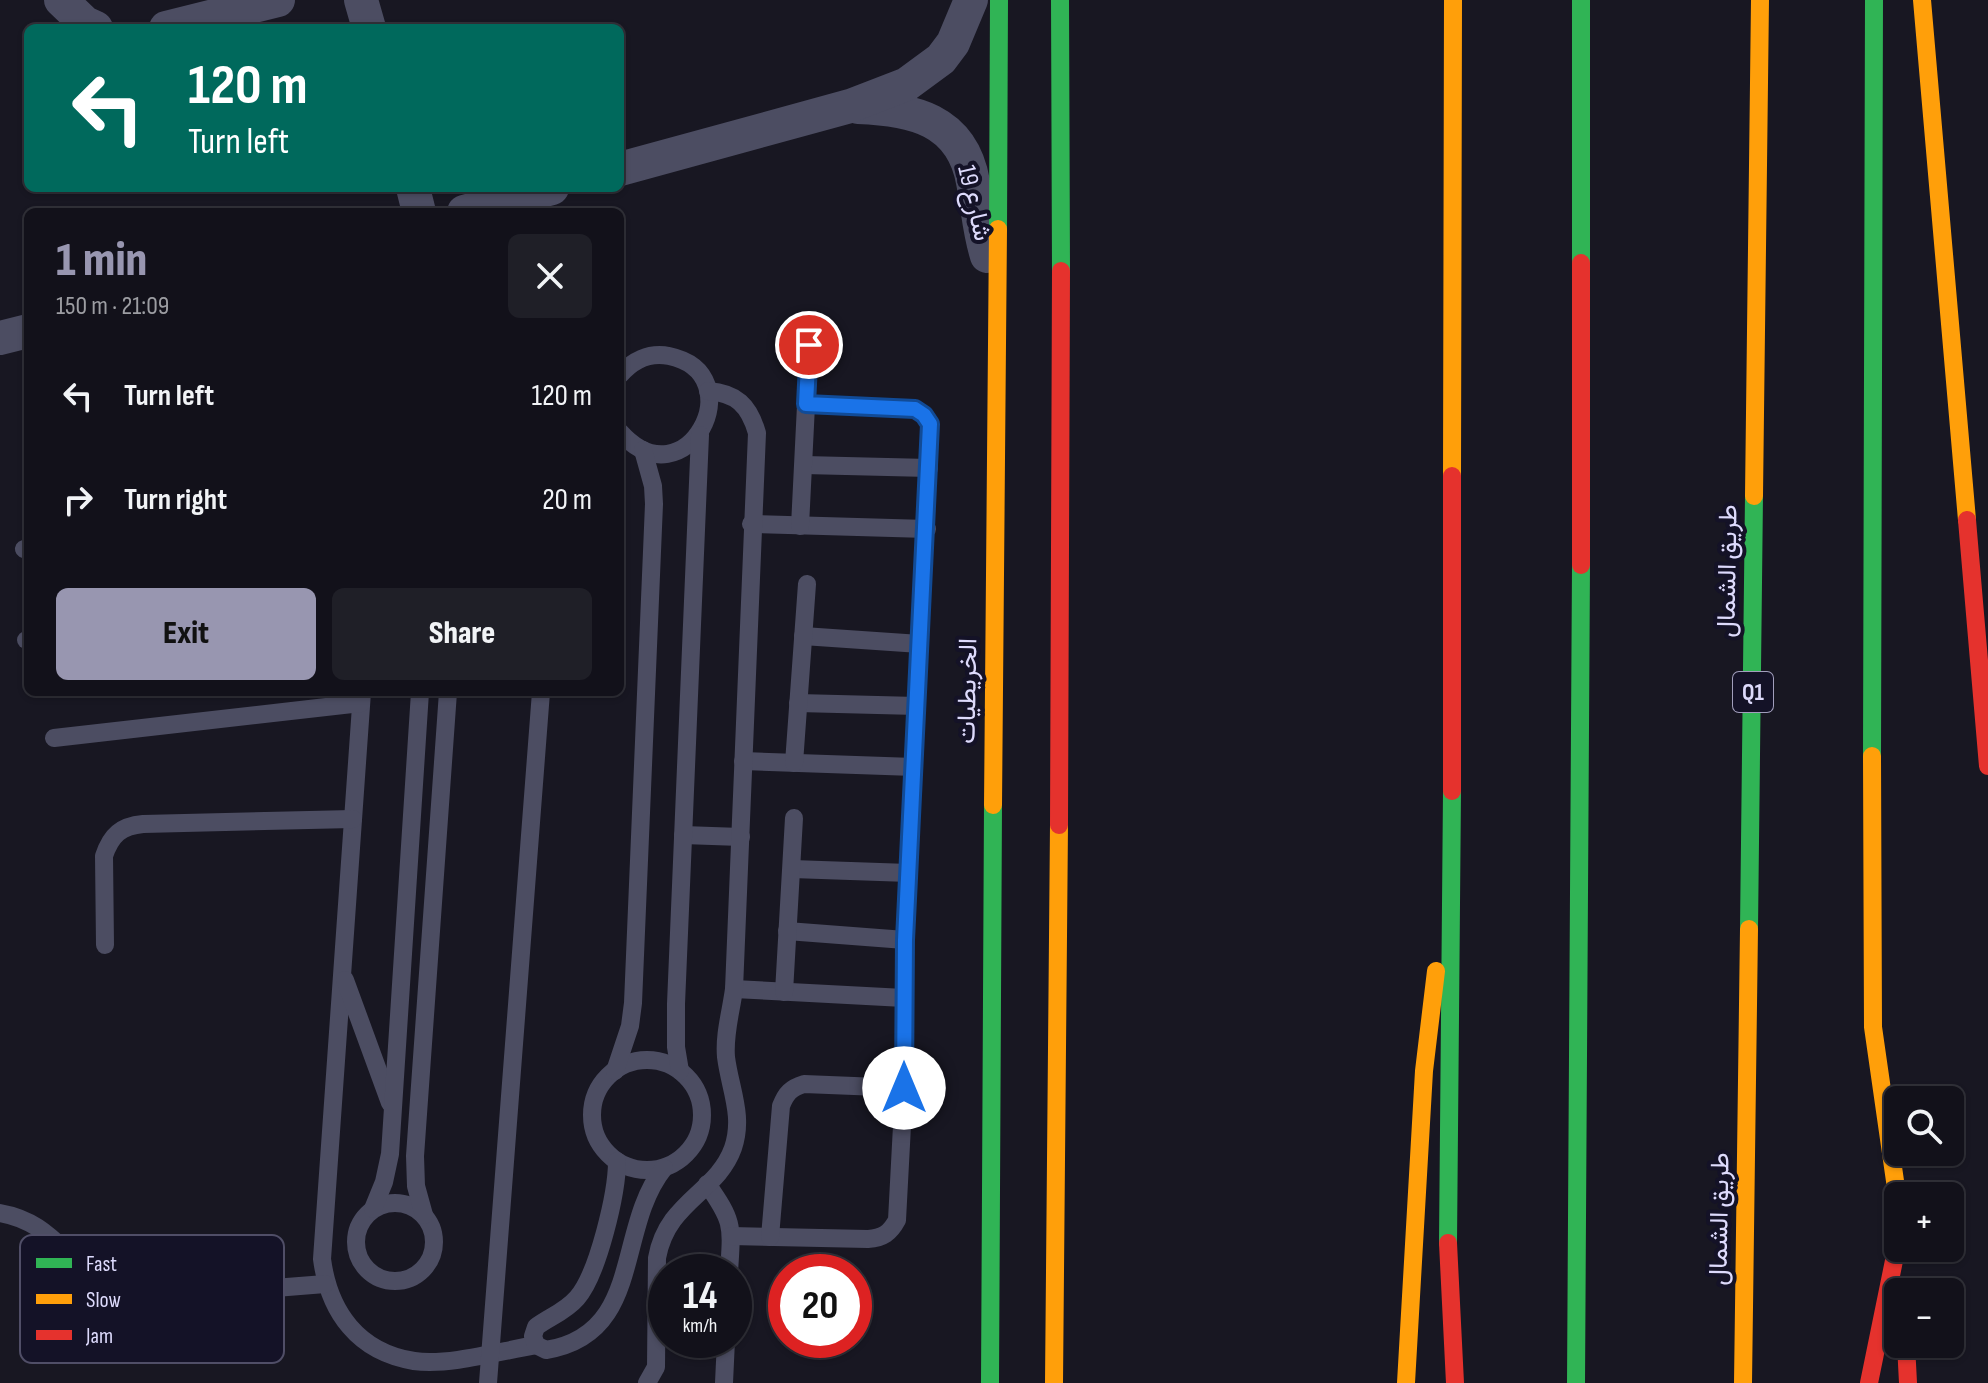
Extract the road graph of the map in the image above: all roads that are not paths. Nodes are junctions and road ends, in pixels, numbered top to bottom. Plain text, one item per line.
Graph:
1 (61, 0) edge
2 (278, 0) edge
3 (361, 0) edge
4 (971, 0) edge
5 (999, 0) edge
6 (1060, 0) edge
7 (1581, 0) edge
8 (1760, 0) edge
9 (1874, 0) edge
10 (1922, 0) edge
11 (1453, 3) edge
12 (87, 24) edge
13 (182, 24) edge
14 (368, 24) edge
15 (850, 106) junction
16 (624, 168) edge
17 (537, 192) edge
18 (479, 208) edge
19 (999, 282) junction
20 (24, 332) edge
21 (0, 338) edge
22 (809, 345) dead end
23 (624, 371) edge
24 (708, 391) junction
25 (806, 404) junction
26 (700, 435) junction
27 (628, 442) edge
28 (804, 465) junction
29 (929, 468) junction
30 (751, 524) junction
31 (800, 526) junction
32 (927, 529) junction
33 (807, 584) dead end
34 (803, 636) junction
35 (920, 644) junction
36 (420, 696) edge
37 (448, 696) edge
38 (541, 696) edge
39 (362, 698) edge
40 (798, 703) junction
41 (917, 706) junction
42 (54, 738) dead end
43 (743, 761) junction
44 (794, 763) junction
45 (1988, 766) edge
46 (914, 767) junction
47 (794, 818) dead end
48 (353, 819) junction
49 (683, 835) junction
50 (741, 837) junction
51 (1449, 865) junction
52 (792, 869) junction
53 (909, 873) junction
54 (787, 931) junction
55 (905, 940) junction
56 (105, 945) dead end
57 (342, 974) junction
58 (734, 989) junction
59 (784, 992) junction
60 (904, 998) junction
61 (615, 1071) junction
62 (680, 1071) junction
63 (904, 1088) junction
64 (393, 1111) junction
65 (617, 1161) junction
66 (664, 1168) junction
67 (1895, 1182) edge
68 (707, 1184) junction
69 (373, 1209) junction
70 (0, 1213) edge
71 (424, 1215) junction
72 (50, 1235) edge
73 (731, 1236) junction
74 (770, 1237) junction
75 (730, 1254) edge
76 (1894, 1262) edge
77 (1447, 1268) junction
78 (325, 1284) junction
79 (284, 1287) edge
80 (536, 1345) junction
81 (492, 1353) junction
82 (725, 1358) edge
83 (1907, 1358) edge
84 (488, 1383) edge
85 (647, 1383) edge
86 (724, 1383) edge
87 (990, 1383) edge
88 (1054, 1383) edge
89 (1406, 1383) edge
90 (1438, 1383) edge
91 (1455, 1383) edge
92 (1576, 1383) edge
93 (1743, 1383) edge
94 (1869, 1383) edge
95 (1908, 1383) edge

1 - 12 street
2 - 13 street
3 - 14 street
4 - 15 street, شارع 19
5 - 19 main road, الخريطيات
6 - 88 main road
7 - 92 main road
8 - 93 main road, طريق الشمال / Q1
9 - 67 main road
10 - 45 main road
11 - 51 main road
15 - 16 street, شارع 19
15 - 19 street, شارع 19
17 - 18 street
19 - 87 main road, الخريطيات
20 - 21 street
22 - 25 lane
23 - 24 lane
24 - 26 lane
24 - 30 lane
25 - 28 lane
25 - 29 lane
26 - 27 lane
26 - 49 lane
27 - 61 lane
28 - 29 lane
28 - 31 lane
29 - 32 lane
30 - 31 lane
30 - 43 lane
31 - 32 lane
32 - 35 lane
33 - 34 lane
34 - 35 lane
34 - 40 lane
35 - 41 lane
36 - 64 lane
37 - 71 lane
38 - 81 lane
39 - 42 lane
39 - 48 lane
40 - 41 lane
40 - 44 lane
41 - 46 lane
43 - 44 lane
43 - 50 lane
44 - 46 lane
46 - 53 lane
47 - 52 lane
48 - 56 lane
48 - 57 lane
49 - 50 lane
49 - 62 lane
50 - 58 lane
51 - 77 main road
51 - 89 main road
52 - 53 lane
52 - 54 lane
53 - 55 lane
54 - 55 lane
54 - 59 lane
55 - 60 lane
57 - 64 lane
57 - 78 lane
58 - 59 lane
58 - 68 lane
59 - 60 lane
60 - 63 lane
61 - 62 lane
61 - 65 lane
62 - 66 lane
63 - 74 lane
63 - 74 lane
64 - 69 lane
65 - 66 lane
65 - 80 lane
66 - 80 lane
68 - 73 lane
68 - 85 lane
69 - 71 lane
69 - 71 lane
70 - 72 lane
73 - 74 lane
73 - 75 lane
76 - 94 main road
77 - 90 main road
77 - 91 main road
78 - 79 lane
78 - 81 lane
80 - 81 lane
81 - 84 lane
82 - 86 lane
83 - 95 main road

